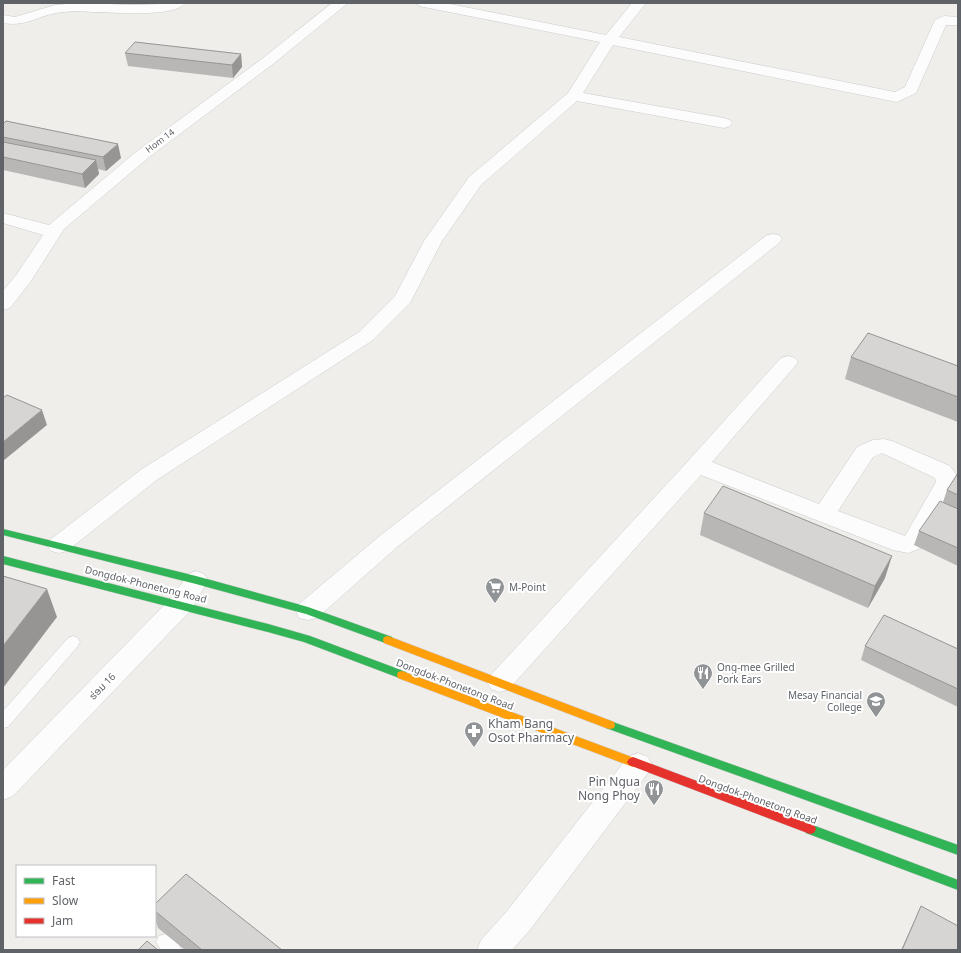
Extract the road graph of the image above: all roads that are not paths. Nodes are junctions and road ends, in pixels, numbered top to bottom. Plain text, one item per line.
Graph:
1 (38, 3) edge
2 (178, 3) edge
3 (341, 3) edge
4 (424, 3) edge
5 (639, 3) edge
6 (10, 20) edge
7 (958, 20) edge
8 (3, 31) edge
9 (609, 40) junction
10 (574, 96) junction
11 (724, 123) dead end
12 (3, 218) edge
13 (53, 232) junction
14 (773, 239) dead end
15 (3, 304) edge
16 (788, 362) dead end
17 (697, 465) junction
18 (824, 514) junction
19 (3, 532) edge
20 (59, 545) junction
21 (3, 560) edge
22 (196, 580) junction
23 (182, 603) junction
24 (308, 611) junction
25 (73, 642) dead end
26 (500, 682) junction
27 (3, 722) edge
28 (638, 766) junction
29 (3, 788) edge
30 (958, 850) edge
31 (958, 885) edge
32 (492, 950) edge

1 - 6 street
2 - 6 street
3 - 13 street, Hom 14
4 - 9 street
5 - 9 street
6 - 8 street
7 - 9 street
9 - 10 street
10 - 11 street
10 - 20 street
12 - 13 street
13 - 15 street, Hom 14
14 - 24 street
16 - 17 street
17 - 18 street
17 - 26 street
18 - 18 street
19 - 20 main road, Dongdok-Phonetong Road
20 - 22 main road, Dongdok-Phonetong Road
21 - 23 main road, Dongdok-Phonetong Road
22 - 23 street, ຮ່ອມ 16
22 - 24 main road, Dongdok-Phonetong Road
23 - 28 main road, Dongdok-Phonetong Road
23 - 29 street, ຮ່ອມ 16
24 - 26 main road, Dongdok-Phonetong Road
25 - 27 lane
26 - 30 main road, Dongdok-Phonetong Road
28 - 31 main road, Dongdok-Phonetong Road
28 - 32 street

